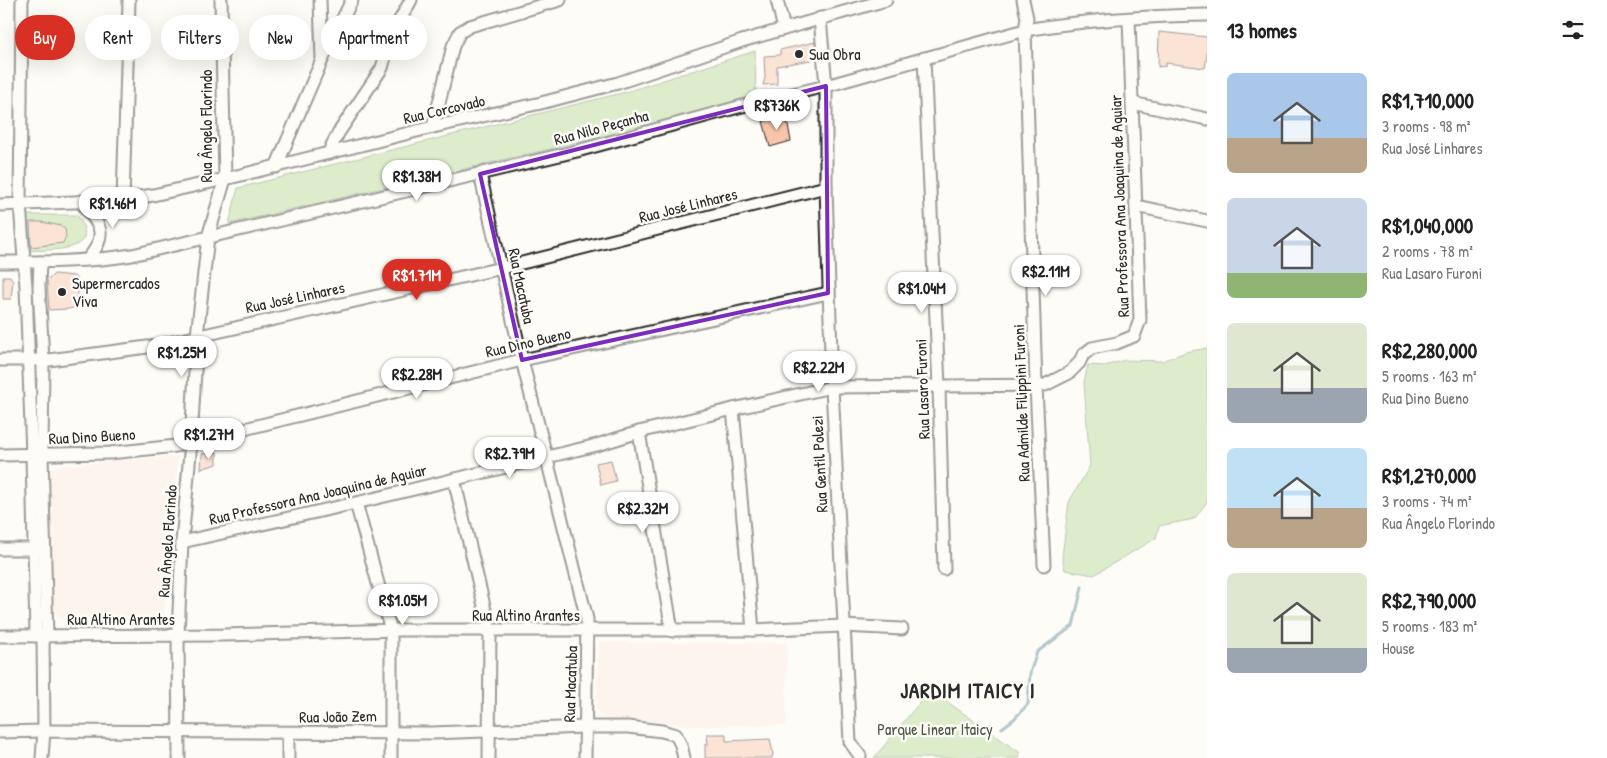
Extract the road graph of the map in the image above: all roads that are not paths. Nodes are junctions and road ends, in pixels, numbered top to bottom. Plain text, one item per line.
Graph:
1 (22, 0) edge
2 (129, 0) edge
3 (220, 0) edge
4 (320, 0) edge
5 (352, 0) edge
6 (411, 0) edge
7 (560, 0) edge
8 (777, 0) edge
9 (886, 0) edge
10 (1023, 0) edge
11 (344, 15) edge
12 (1207, 15) edge
13 (820, 18) junction
14 (1129, 18) junction
15 (784, 29) junction
16 (321, 30) edge
17 (1025, 30) junction
18 (924, 58) junction
19 (322, 60) edge
20 (826, 86) junction
21 (1132, 103) junction
22 (1207, 119) edge
23 (433, 127) junction
24 (330, 153) junction
25 (276, 167) junction
26 (480, 174) junction
27 (225, 179) junction
28 (826, 187) junction
29 (123, 200) junction
30 (80, 201) junction
31 (20, 204) junction
32 (0, 205) edge
33 (1136, 206) junction
34 (1207, 221) edge
35 (208, 237) junction
36 (88, 259) junction
37 (0, 262) edge
38 (25, 262) junction
39 (40, 262) junction
40 (502, 268) junction
41 (828, 293) junction
42 (197, 336) junction
43 (0, 360) edge
44 (29, 360) junction
45 (43, 360) junction
46 (522, 360) junction
47 (1036, 385) junction
48 (832, 386) junction
49 (939, 386) junction
50 (733, 409) junction
51 (639, 432) junction
52 (191, 442) junction
53 (0, 455) edge
54 (37, 455) junction
55 (546, 457) junction
56 (454, 479) junction
57 (356, 503) junction
58 (182, 542) junction
59 (0, 549) edge
60 (39, 549) junction
61 (1044, 565) dead end
62 (944, 569) dead end
63 (843, 626) junction
64 (902, 629) dead end
65 (753, 630) junction
66 (391, 631) junction
67 (490, 631) junction
68 (672, 631) junction
69 (588, 632) junction
70 (178, 635) junction
71 (0, 636) edge
72 (42, 636) junction
73 (585, 726) junction
74 (489, 730) junction
75 (44, 731) junction
76 (390, 731) junction
77 (0, 732) edge
78 (179, 732) junction
79 (288, 733) junction
80 (860, 756) dead end
81 (42, 758) edge
82 (179, 758) edge
83 (288, 758) edge
84 (391, 758) edge
85 (489, 758) edge
86 (586, 758) edge
87 (684, 758) edge

1 - 31 street
2 - 29 street
3 - 27 street, Rua Ângelo Florindo
4 - 16 street
5 - 11 street
6 - 24 street
7 - 23 street
8 - 15 street
9 - 13 street, Rua Corcovado
10 - 17 street, Rua Admilde Filippini Furoni
12 - 14 street, Rua Nilo Peçanha
13 - 15 street, Rua Corcovado
13 - 20 street, Rua Gentil Polezi
14 - 17 street, Rua Nilo Peçanha
14 - 21 street, Rua Professora Ana Joaquina de Aguiar
15 - 23 street, Rua Corcovado
17 - 18 street, Rua Nilo Peçanha
17 - 47 street, Rua Admilde Filippini Furoni
18 - 20 street, Rua Nilo Peçanha
18 - 49 street, Rua Lasaro Furoni
19 - 25 street
20 - 26 street, Rua Nilo Peçanha
20 - 28 street, Rua Gentil Polezi
21 - 22 street
21 - 33 street, Rua Professora Ana Joaquina de Aguiar
23 - 24 street, Rua Corcovado
24 - 25 street, Rua Corcovado
25 - 27 street, Rua Corcovado
26 - 35 street, Rua Nilo Peçanha
26 - 40 street, Rua Macatuba
27 - 29 street, Rua Corcovado
27 - 35 street, Rua Ângelo Florindo
28 - 40 street, Rua José Linhares
28 - 41 street, Rua Gentil Polezi
29 - 30 street, Rua Corcovado
30 - 31 street, Rua Corcovado
30 - 36 street
31 - 32 street, Rua Corcovado
31 - 38 street
33 - 34 street
33 - 47 street, Rua Professora Ana Joaquina de Aguiar
35 - 36 street, Rua Nilo Peçanha
35 - 42 street, Rua Ângelo Florindo
36 - 39 street, Rua Nilo Peçanha
37 - 38 street, Rua Nilo Peçanha
38 - 39 street, Rua Nilo Peçanha
38 - 44 street
39 - 45 street
40 - 42 street, Rua José Linhares
40 - 46 street, Rua Macatuba
41 - 46 street, Rua Dino Bueno
41 - 48 street, Rua Gentil Polezi
42 - 45 street, Rua José Linhares
42 - 52 street, Rua Ângelo Florindo
43 - 44 street, Rua José Linhares
44 - 45 street, Rua José Linhares
44 - 54 street
45 - 54 street
46 - 52 street, Rua Dino Bueno
46 - 55 street, Rua Macatuba
47 - 49 street, Rua Professora Ana Joaquina de Aguiar
47 - 61 street, Rua Admilde Filippini Furoni
48 - 49 street, Rua Professora Ana Joaquina de Aguiar
48 - 50 street, Rua Professora Ana Joaquina de Aguiar
48 - 63 street, Rua Gentil Polezi
49 - 62 street, Rua Lasaro Furoni
50 - 51 street, Rua Professora Ana Joaquina de Aguiar
50 - 65 street
51 - 55 street, Rua Professora Ana Joaquina de Aguiar
51 - 68 street
52 - 54 street, Rua Dino Bueno
52 - 58 street, Rua Ângelo Florindo
53 - 54 street, Rua Dino Bueno
54 - 60 street
55 - 56 street, Rua Professora Ana Joaquina de Aguiar
55 - 69 street, Rua Macatuba
56 - 57 street, Rua Professora Ana Joaquina de Aguiar
56 - 67 street
57 - 58 street, Rua Professora Ana Joaquina de Aguiar
57 - 66 street
58 - 70 street, Rua Ângelo Florindo
59 - 60 street
60 - 72 street
63 - 64 street, Rua Altino Arantes
63 - 65 street, Rua Altino Arantes
63 - 80 street, Rua Gentil Polezi
65 - 68 street, Rua Altino Arantes
66 - 67 street, Rua Altino Arantes
66 - 70 street, Rua Altino Arantes
66 - 76 street
67 - 69 street, Rua Altino Arantes
67 - 74 street
68 - 69 street, Rua Altino Arantes
69 - 73 street, Rua Macatuba
70 - 72 street, Rua Altino Arantes
70 - 78 street, Rua Ângelo Florindo
71 - 72 street, Rua Altino Arantes
72 - 75 street
73 - 74 street, Rua João Zem
73 - 86 street, Rua Macatuba
73 - 87 street, Rua João Zem
74 - 76 street, Rua João Zem
74 - 85 street
75 - 77 street, Rua João Zem
75 - 78 street, Rua João Zem
75 - 81 street
76 - 79 street, Rua João Zem
76 - 84 street
78 - 79 street, Rua João Zem
78 - 82 street, Rua Ângelo Florindo
79 - 83 street

